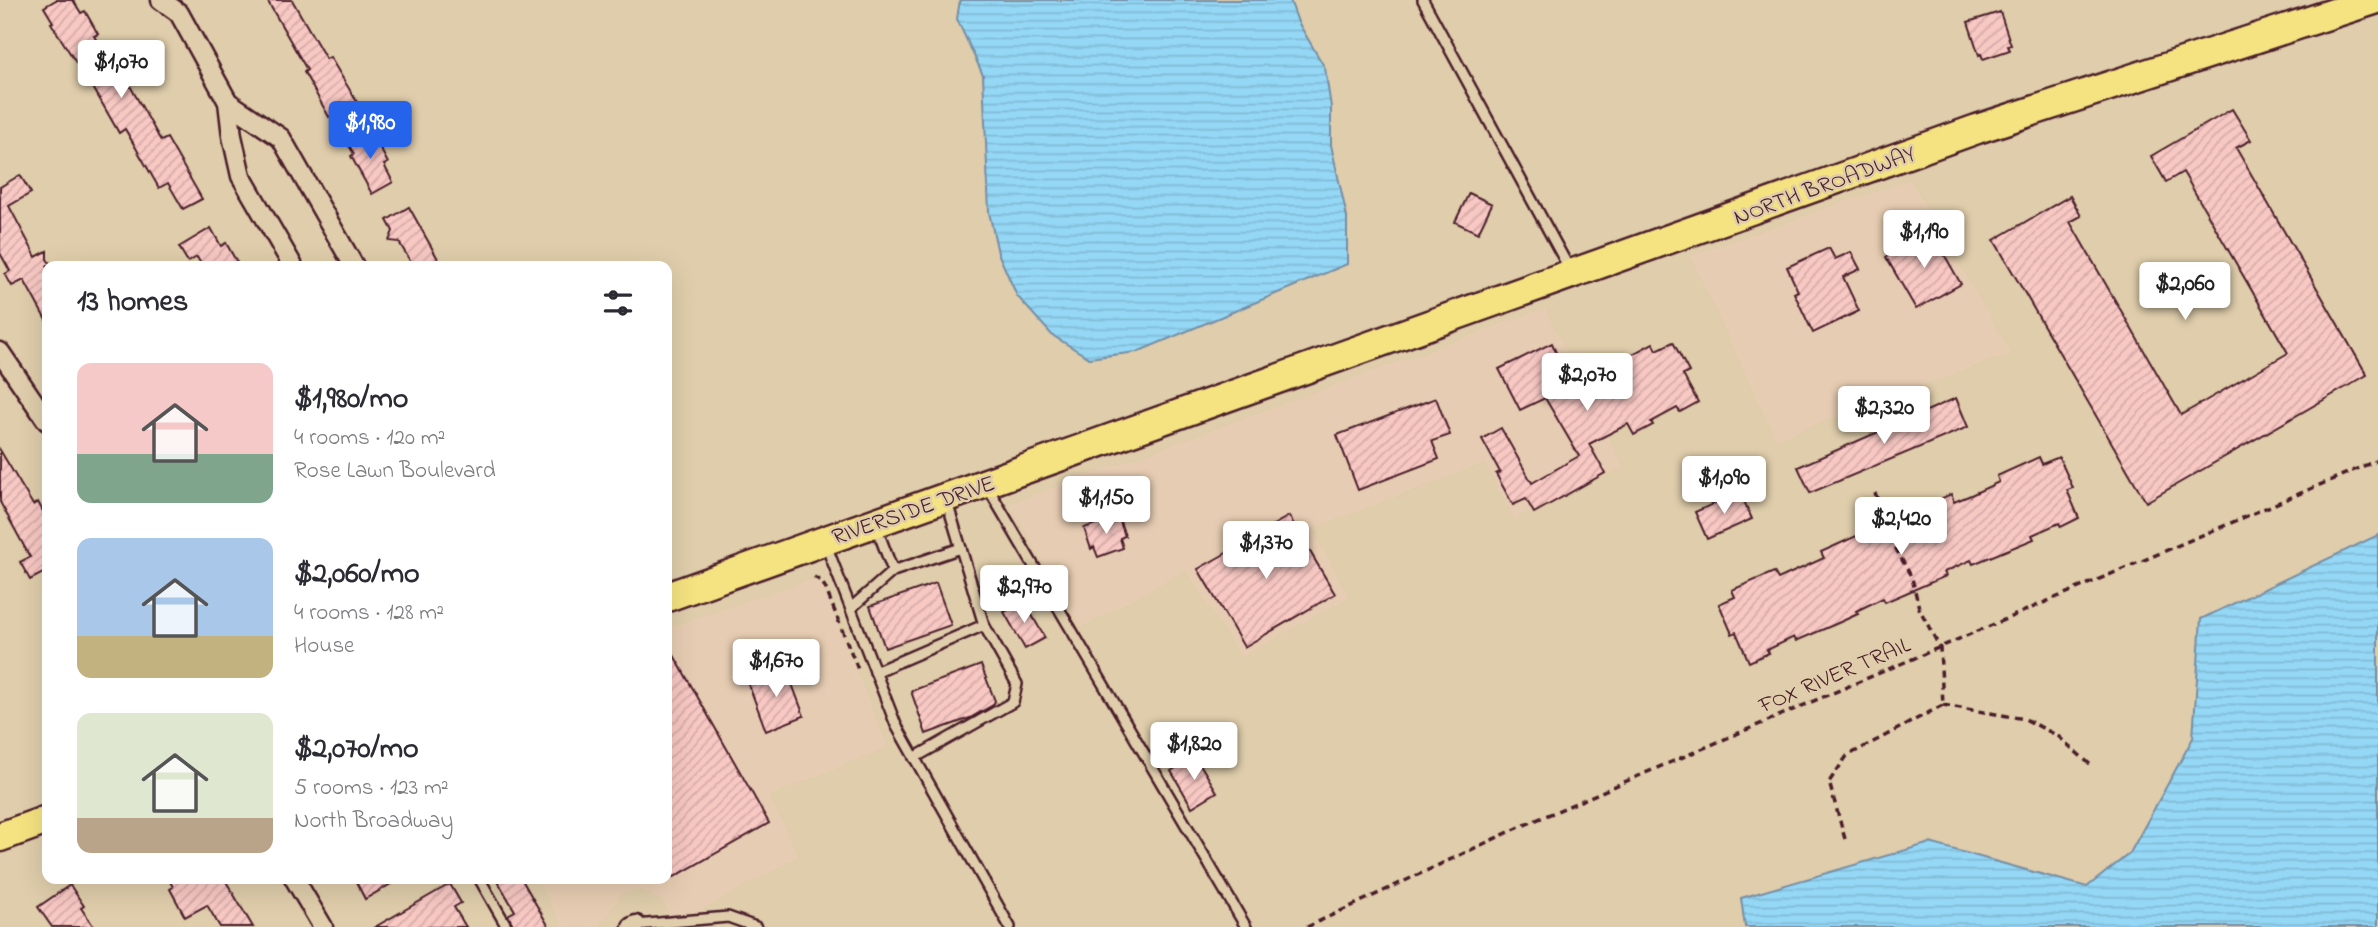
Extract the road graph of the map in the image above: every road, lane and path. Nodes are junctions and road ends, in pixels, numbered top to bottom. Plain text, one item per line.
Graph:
1 (161, 0) edge
2 (1423, 0) edge
3 (2374, 0) edge
4 (178, 6) edge
5 (228, 102) junction
6 (290, 261) edge
7 (351, 261) edge
8 (1573, 274) junction
9 (0, 352) edge
10 (1278, 380) joint
11 (42, 414) edge
12 (2378, 460) edge
13 (985, 483) junction
14 (1875, 493) dead end
15 (945, 497) junction
16 (874, 522) junction
17 (825, 540) junction
18 (961, 548) junction
19 (893, 571) junction
20 (672, 595) edge
21 (851, 608) junction
22 (984, 625) junction
23 (1940, 648) junction
24 (875, 672) junction
25 (1943, 705) junction
26 (914, 758) junction
27 (2093, 767) dead end
28 (42, 822) edge
29 (0, 836) edge
30 (1845, 839) dead end
31 (298, 884) edge
32 (483, 884) edge
33 (634, 926) edge
34 (323, 927) edge
35 (507, 927) edge
36 (756, 927) edge
37 (1010, 927) edge
38 (1246, 927) edge
39 (1307, 927) edge

1 - 4 street
2 - 8 lane
3 - 8 main road, NORTH BROADWAY
4 - 5 street
5 - 6 street
5 - 7 street
8 - 10 main road, NORTH BROADWAY
9 - 11 street
10 - 13 main road, RIVERSIDE DRIVE
12 - 23 path, FOX RIVER TRAIL
13 - 15 main road, RIVERSIDE DRIVE
13 - 38 lane
14 - 23 path
15 - 16 main road, RIVERSIDE DRIVE
15 - 18 lane
16 - 17 main road, RIVERSIDE DRIVE
16 - 19 lane
17 - 20 main road, RIVERSIDE DRIVE
17 - 21 lane
18 - 19 lane
18 - 22 lane
19 - 21 lane
21 - 24 lane
22 - 24 lane
22 - 26 lane
23 - 25 path
23 - 39 path, FOX RIVER TRAIL
24 - 26 lane
25 - 27 path
25 - 30 path
26 - 37 lane
28 - 29 main road
31 - 34 street
32 - 35 lane
33 - 36 lane

